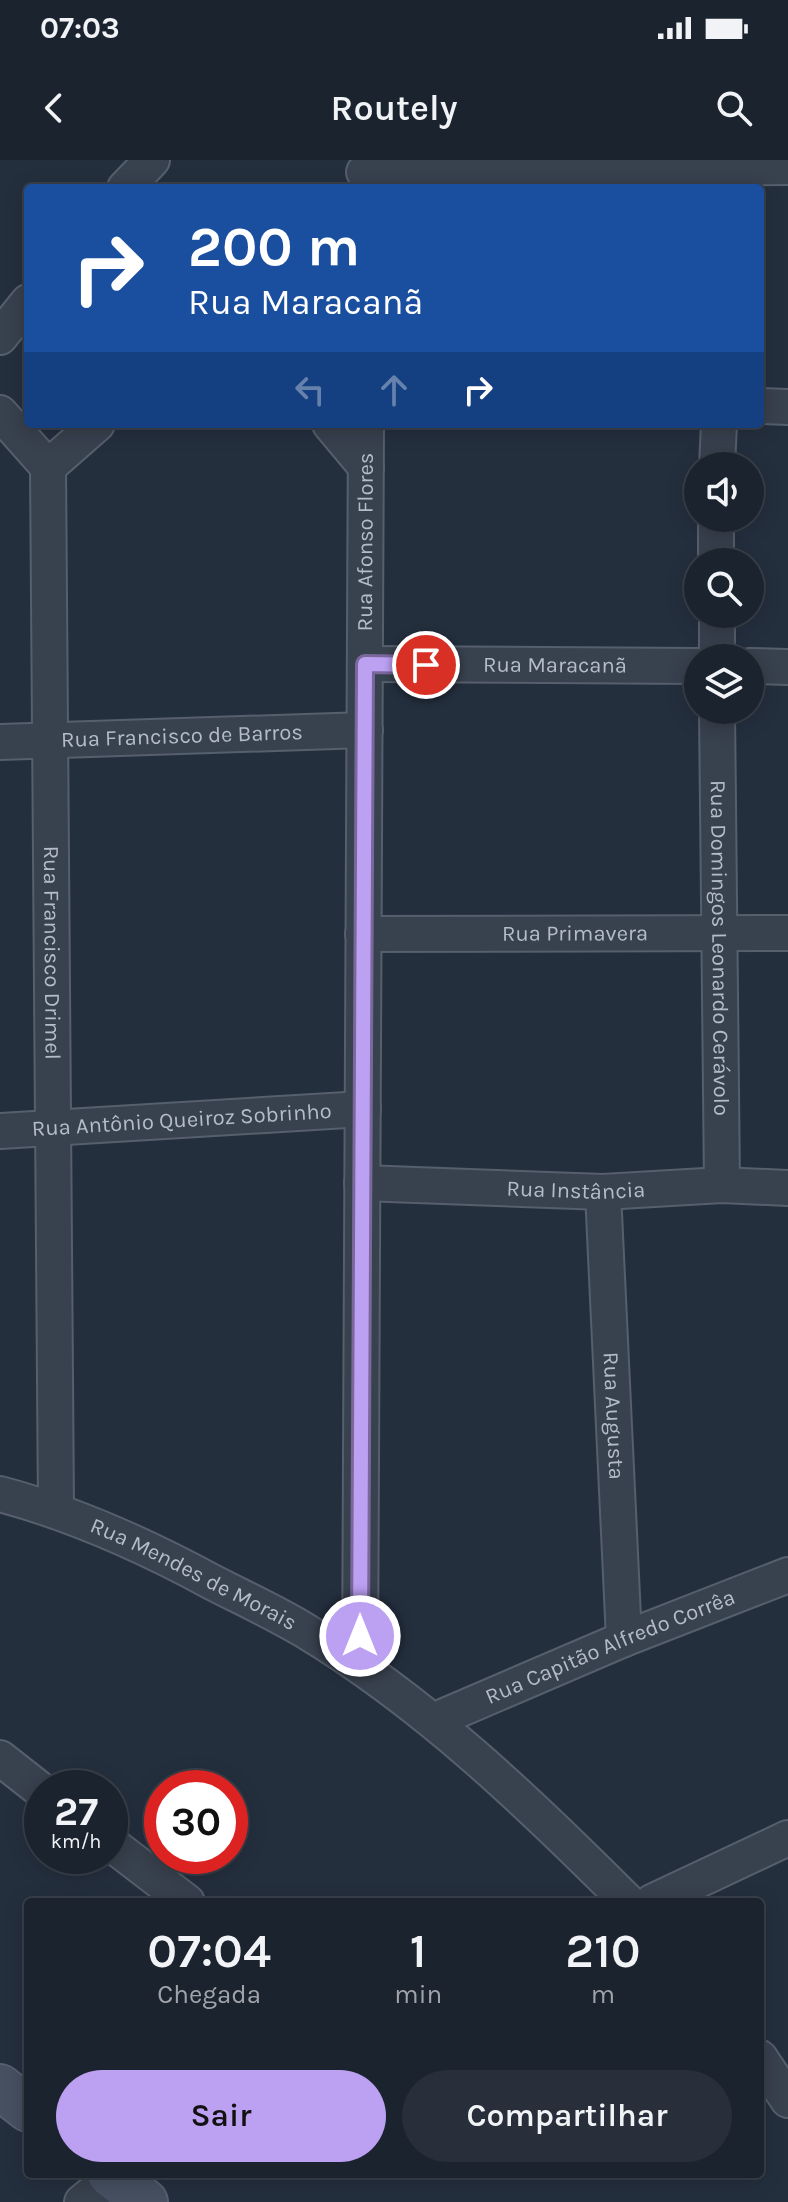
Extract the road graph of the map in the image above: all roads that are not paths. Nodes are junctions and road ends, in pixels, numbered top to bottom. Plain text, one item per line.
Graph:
1 (788, 167) edge
2 (732, 172) edge
3 (364, 173) edge
4 (24, 307) edge
5 (0, 337) edge
6 (764, 406) edge
7 (788, 407) edge
8 (0, 413) edge
9 (92, 428) edge
10 (333, 428) edge
11 (366, 428) edge
12 (719, 428) edge
13 (718, 452) edge
14 (48, 467) junction
15 (366, 467) junction
16 (365, 664) junction
17 (684, 666) edge
18 (764, 666) edge
19 (788, 667) edge
20 (717, 724) edge
21 (365, 730) junction
22 (51, 741) junction
23 (0, 742) edge
24 (719, 933) junction
25 (788, 933) edge
26 (363, 934) junction
27 (363, 1109) junction
28 (55, 1130) junction
29 (0, 1131) edge
30 (362, 1183) junction
31 (722, 1185) junction
32 (788, 1188) edge
33 (603, 1192) junction
34 (0, 1494) edge
35 (56, 1509) junction
36 (788, 1575) edge
37 (624, 1639) junction
38 (360, 1666) junction
39 (433, 1721) junction
40 (0, 1758) edge
41 (24, 1777) edge
42 (788, 1838) edge
43 (128, 1857) edge
44 (182, 1898) edge
45 (624, 1898) edge
46 (660, 1898) edge
47 (764, 2064) edge
48 (0, 2087) edge
49 (788, 2100) edge
50 (24, 2106) edge

1 - 2 street
2 - 3 street
4 - 5 street
6 - 7 street
8 - 14 street
9 - 14 street
10 - 15 street
11 - 15 street, Rua Afonso Flores
12 - 13 street
14 - 22 street, Rua Francisco Drimel
15 - 16 street, Rua Afonso Flores
16 - 17 street, Rua Maracanã
16 - 21 street, Rua Afonso Flores
18 - 19 street
20 - 24 street, Rua Domingos Leonardo Cerávolo
21 - 22 street, Rua Francisco de Barros
21 - 26 street, Rua Afonso Flores
22 - 23 street, Rua Francisco de Barros
22 - 28 street, Rua Francisco Drimel
24 - 25 street, Rua Primavera
24 - 26 street, Rua Primavera
24 - 31 street, Rua Domingos Leonardo Cerávolo
26 - 27 street, Rua Afonso Flores
27 - 28 street, Rua Antônio Queiroz Sobrinho
27 - 30 street, Rua Afonso Flores
28 - 29 street, Rua Antônio Queiroz Sobrinho
28 - 35 street, Rua Francisco Drimel
30 - 33 street, Rua Instância
30 - 38 street, Rua Afonso Flores
31 - 32 street, Rua Instância
31 - 33 street, Rua Instância
33 - 37 street, Rua Augusta
34 - 35 street, Rua Mendes de Morais
35 - 38 street, Rua Mendes de Morais
36 - 37 street, Rua Capitão Alfredo Corrêa
37 - 39 street, Rua Capitão Alfredo Corrêa
38 - 39 street, Rua Mendes de Morais
39 - 45 street, Rua Mendes de Morais
40 - 41 street
42 - 46 street
43 - 44 street
47 - 49 street
48 - 50 street

